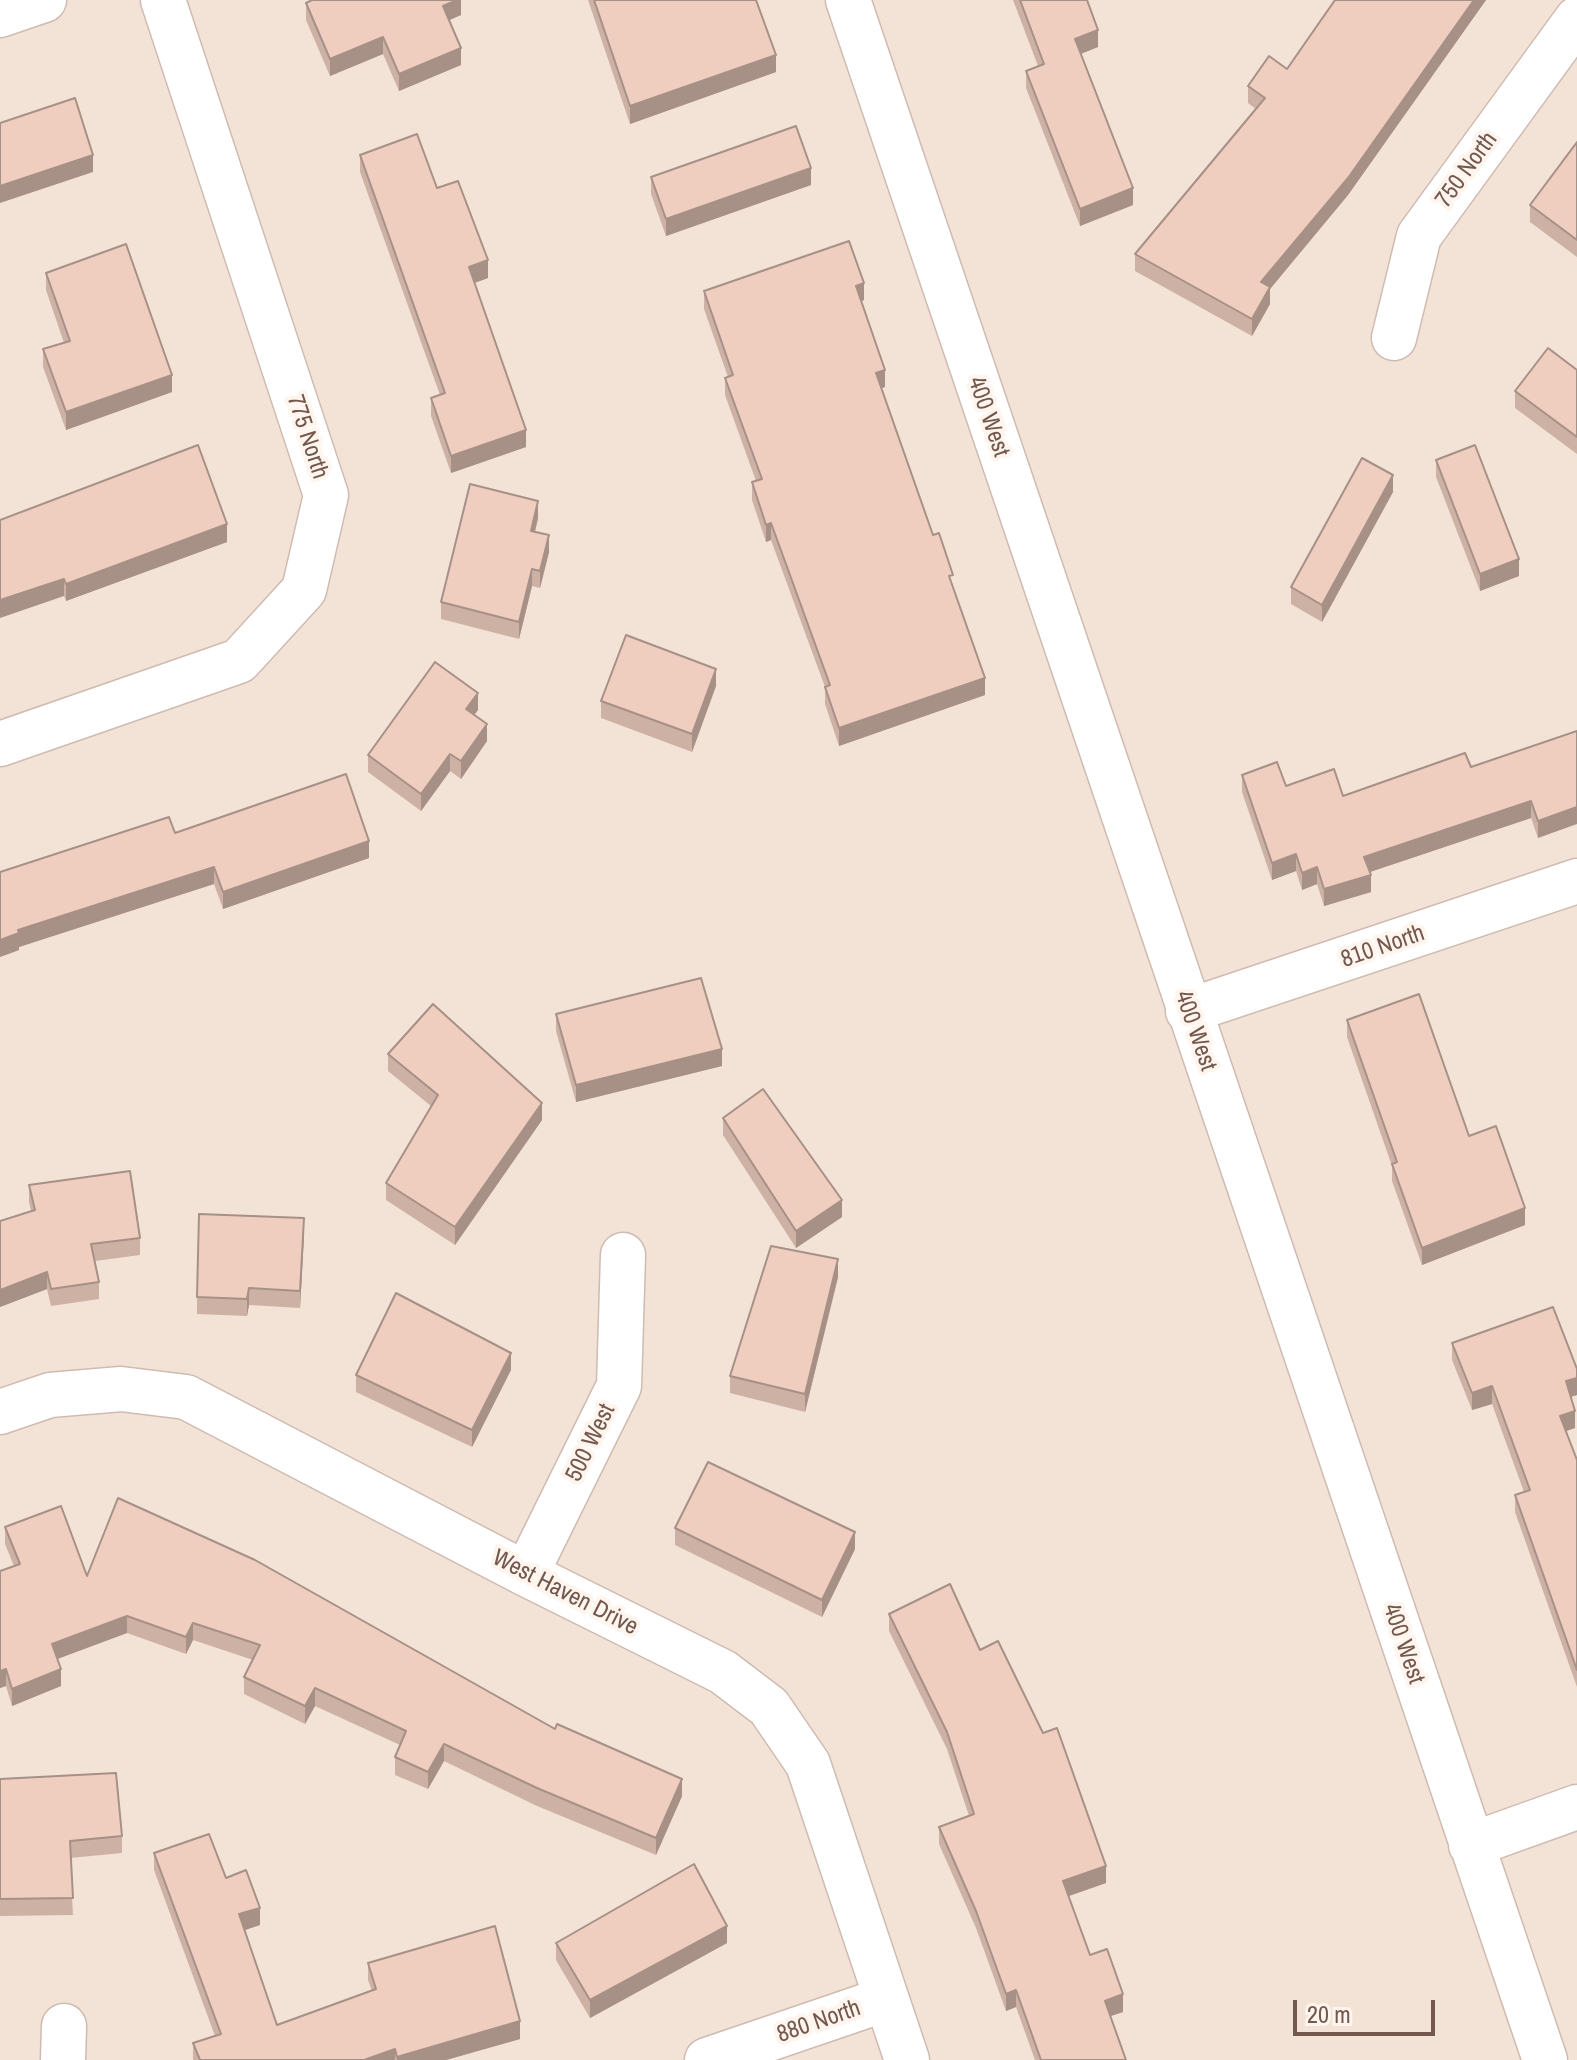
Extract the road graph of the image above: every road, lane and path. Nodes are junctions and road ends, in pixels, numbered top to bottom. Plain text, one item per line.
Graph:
1 (44, 0) edge
2 (163, 0) edge
3 (848, 0) edge
4 (0, 15) edge
5 (1577, 19) edge
6 (1394, 338) dead end
7 (0, 744) edge
8 (1577, 881) edge
9 (1188, 1011) junction
10 (623, 1255) dead end
11 (0, 1412) edge
12 (526, 1574) junction
13 (1577, 1807) edge
14 (1471, 1845) junction
15 (886, 1999) junction
16 (707, 2060) edge
17 (907, 2060) edge
18 (1545, 2060) edge

1 - 4 street
2 - 7 street, 775 North
3 - 9 street, 400 West
5 - 6 street, 750 North
8 - 9 street, 810 North
9 - 14 street, 400 West
10 - 12 street, 500 West
11 - 12 street, West Haven Drive
12 - 15 street, West Haven Drive
13 - 14 street
14 - 18 street, 400 West
15 - 16 street, 880 North
15 - 17 street, West Haven Drive

